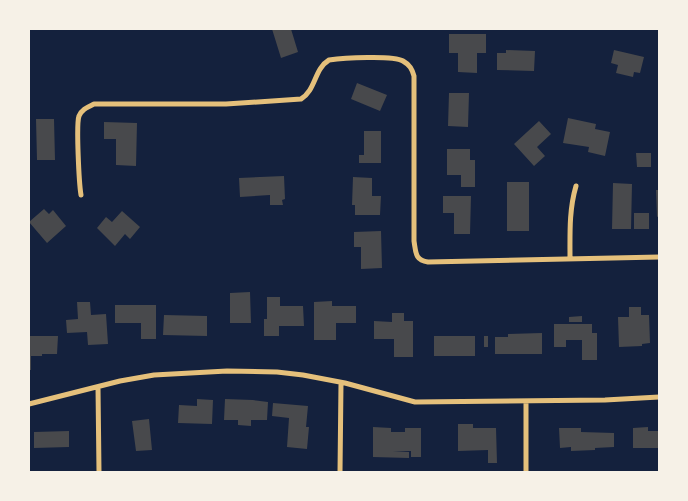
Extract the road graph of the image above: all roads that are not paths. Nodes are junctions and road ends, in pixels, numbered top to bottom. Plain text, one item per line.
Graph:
1 (576, 186) dead end
2 (81, 195) dead end
3 (659, 257) edge
4 (570, 258) junction
5 (341, 382) junction
6 (98, 386) junction
7 (659, 397) edge
8 (526, 401) junction
9 (29, 404) edge
10 (99, 472) edge
11 (340, 472) edge
12 (526, 472) edge

1 - 4 street
2 - 4 street
3 - 4 street
5 - 6 street
5 - 8 street
5 - 11 street
6 - 9 street
6 - 10 street
7 - 8 street
8 - 12 street

